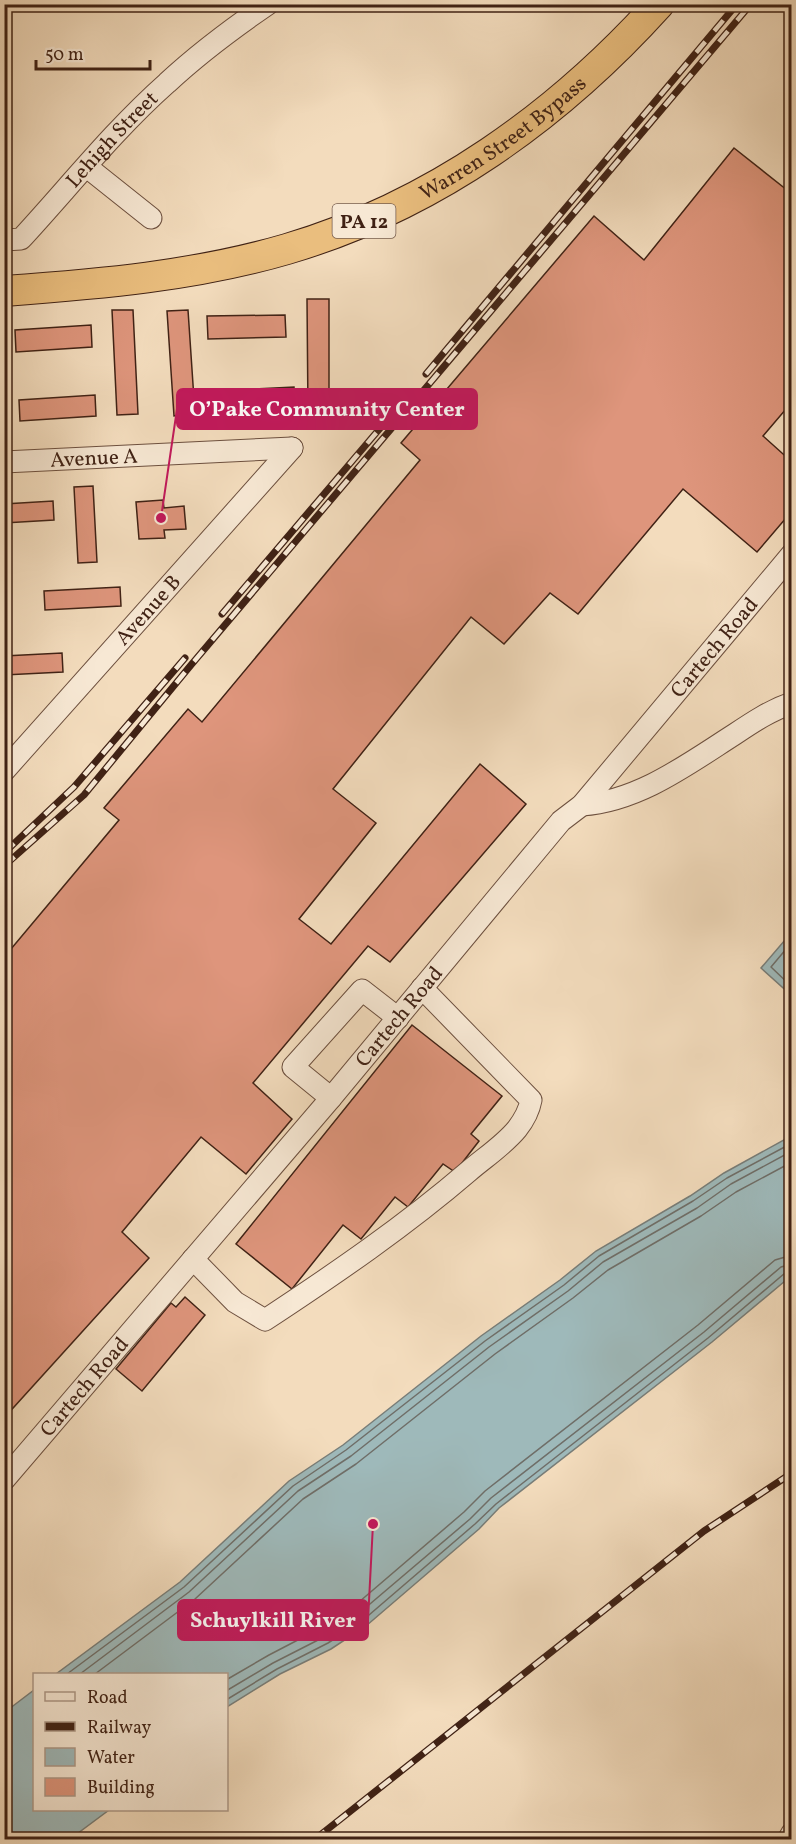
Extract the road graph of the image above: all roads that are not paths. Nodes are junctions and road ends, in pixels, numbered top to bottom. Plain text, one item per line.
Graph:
1 (268, 4) edge
2 (634, 4) edge
3 (659, 4) edge
4 (87, 167) junction
5 (151, 218) dead end
6 (13, 240) edge
7 (4, 272) edge
8 (4, 291) edge
9 (292, 448) joint
10 (4, 462) edge
11 (792, 554) edge
12 (792, 703) edge
13 (4, 771) edge
14 (582, 805) junction
15 (422, 988) junction
16 (398, 1018) junction
17 (331, 1098) junction
18 (193, 1259) junction
19 (4, 1480) edge
20 (792, 1833) edge
21 (788, 1839) edge

1 - 4 street, Lehigh Street
2 - 7 highway, Warren Street Bypass / PA 12
3 - 8 highway, Warren Street Bypass / PA 12
4 - 5 street
4 - 6 street, Lehigh Street
9 - 10 street, Avenue A
9 - 13 street, Avenue B
11 - 14 street, Cartech Road
12 - 14 street
14 - 15 street, Cartech Road
15 - 16 street, Cartech Road
15 - 18 street
16 - 17 street, Cartech Road
16 - 17 street
17 - 18 street, Cartech Road
18 - 19 street, Cartech Road
20 - 21 street

